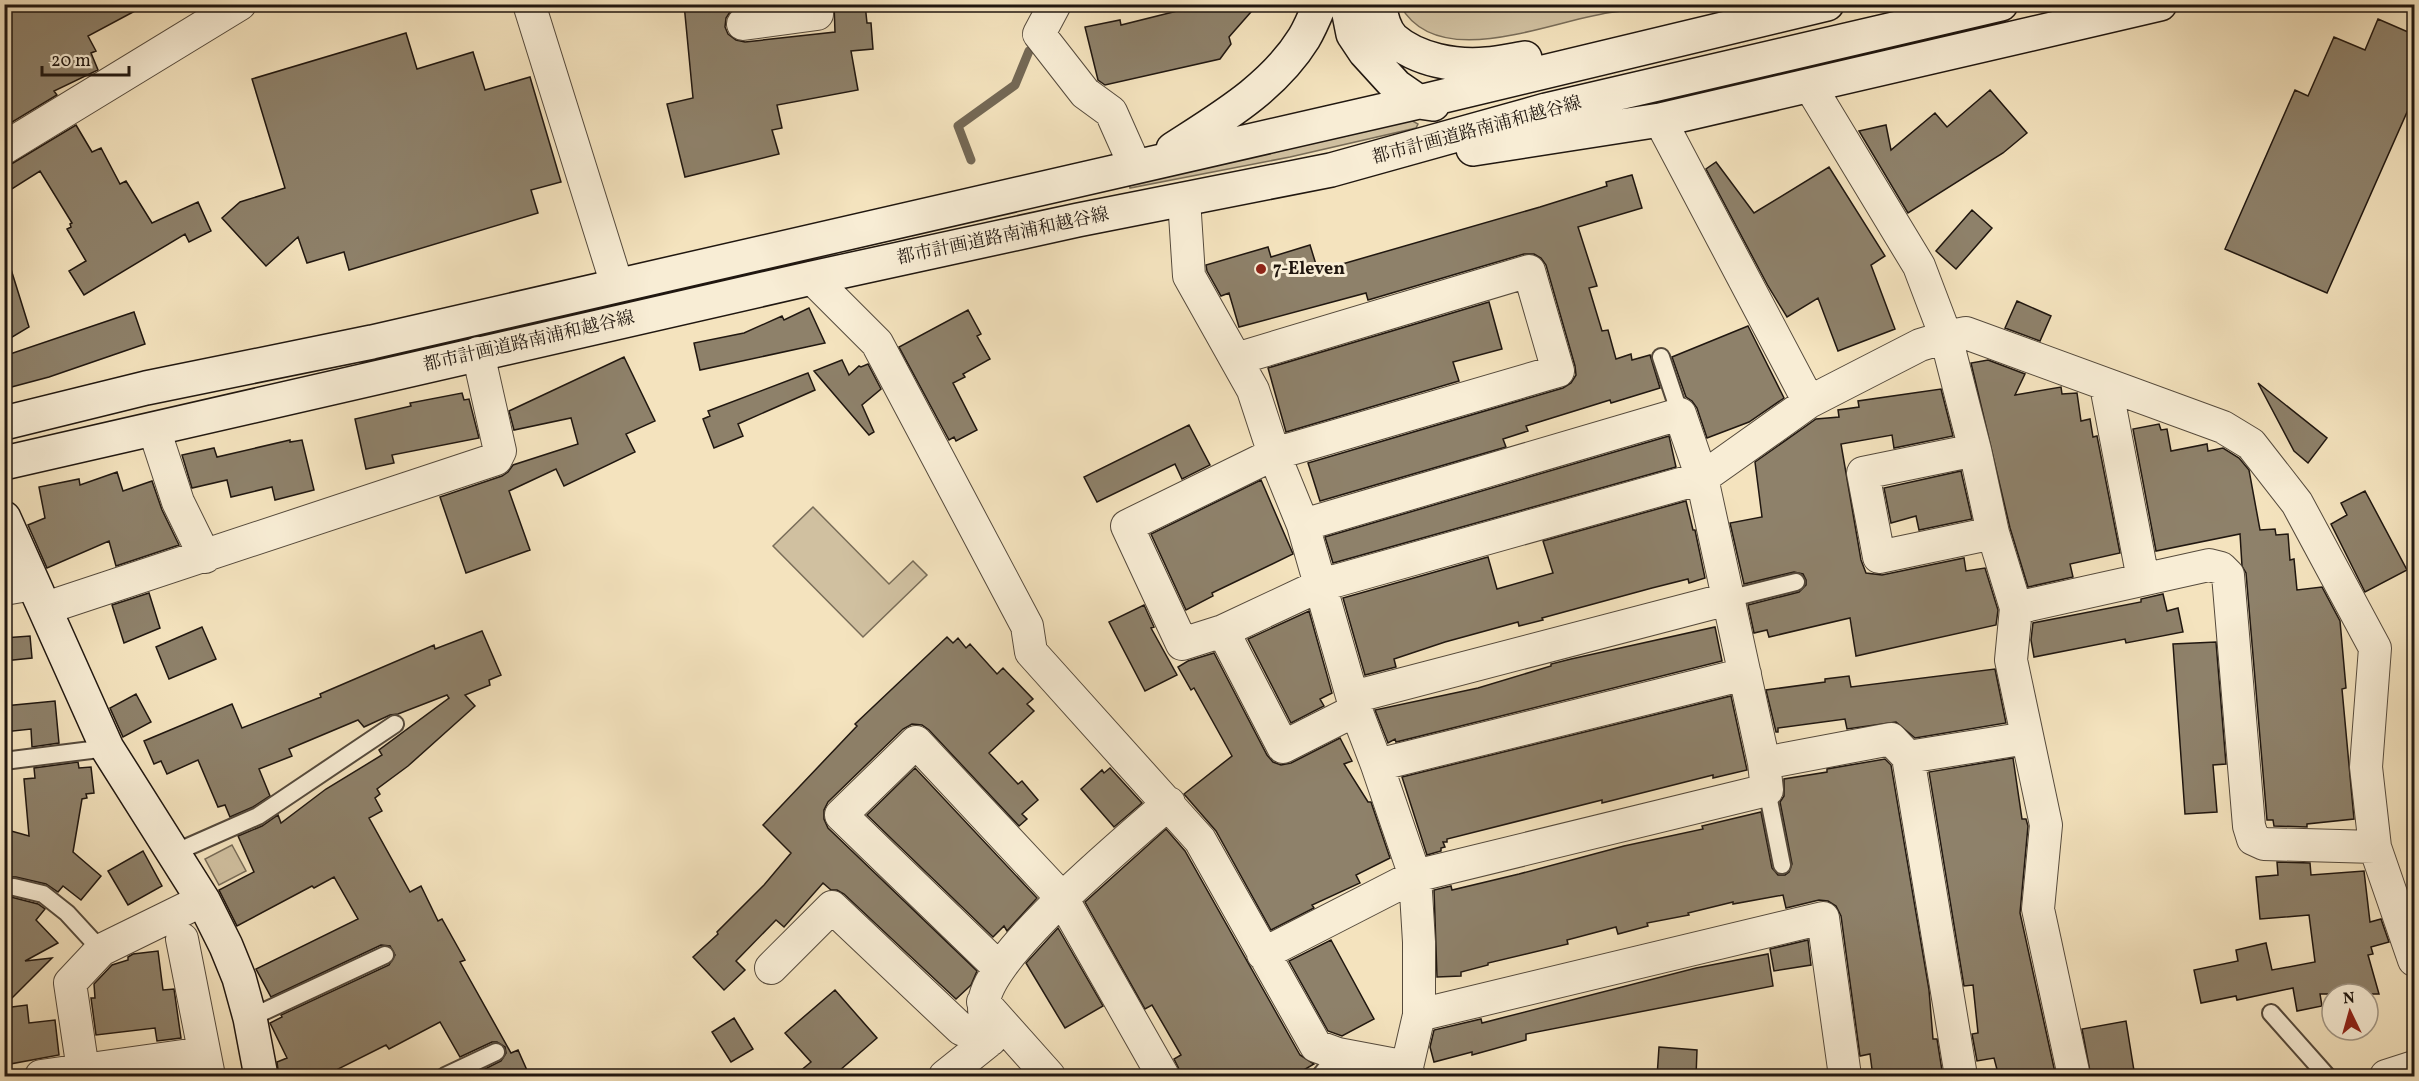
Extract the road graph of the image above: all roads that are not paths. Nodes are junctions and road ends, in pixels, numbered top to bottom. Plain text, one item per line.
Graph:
1 (240, 4) edge
2 (529, 4) edge
3 (816, 4) edge
4 (1055, 4) edge
5 (1320, 4) edge
6 (1347, 4) edge
7 (1379, 4) edge
8 (2001, 4) edge
9 (2160, 4) edge
10 (1817, 7) edge
11 (743, 24) dead end
12 (1642, 50) junction
13 (1810, 86) junction
14 (1419, 102) junction
15 (1546, 110) junction
16 (1660, 120) junction
17 (4, 148) edge
18 (1144, 164) junction
19 (1331, 170) junction
20 (1184, 199) junction
21 (812, 278) junction
22 (617, 285) junction
23 (1946, 338) junction
24 (478, 353) junction
25 (1661, 357) dead end
26 (1236, 359) junction
27 (2106, 386) junction
28 (1809, 402) junction
29 (1680, 414) junction
30 (4, 423) edge
31 (154, 429) junction
32 (1975, 450) junction
33 (1274, 454) junction
34 (4, 463) edge
35 (1702, 478) junction
36 (4, 518) edge
37 (1303, 525) junction
38 (1993, 533) junction
39 (205, 557) junction
40 (2143, 579) junction
41 (1796, 582) dead end
42 (1322, 585) junction
43 (28, 594) edge
44 (1728, 599) junction
45 (2016, 608) junction
46 (1223, 631) junction
47 (1745, 674) junction
48 (1354, 704) junction
49 (395, 724) dead end
50 (2027, 738) junction
51 (107, 748) junction
52 (1908, 757) junction
53 (4, 761) edge
54 (1377, 765) junction
55 (1765, 777) junction
56 (1169, 803) junction
57 (2375, 847) junction
58 (174, 853) junction
59 (1782, 865) dead end
60 (1415, 876) junction
61 (14, 887) dead end
62 (1062, 898) junction
63 (203, 900) junction
64 (182, 939) dead end
65 (101, 950) junction
66 (1263, 954) junction
67 (385, 956) dead end
68 (2415, 960) edge
69 (998, 967) junction
70 (771, 968) dead end
71 (983, 1002) junction
72 (2271, 1013) dead end
73 (1419, 1015) junction
74 (250, 1018) junction
75 (990, 1040) junction
76 (496, 1052) dead end
77 (206, 1065) edge
78 (1329, 1065) edge
79 (2415, 1067) edge
80 (83, 1070) junction
81 (1408, 1072) edge
82 (41, 1077) edge
83 (261, 1077) edge
84 (445, 1077) edge
85 (945, 1077) edge
86 (1049, 1077) edge
87 (1163, 1077) edge
88 (1845, 1077) edge
89 (1961, 1077) edge
90 (2074, 1077) edge
91 (2327, 1077) edge
92 (2386, 1077) edge

1 - 17 street
2 - 22 street
3 - 11 street
4 - 18 street
5 - 18 street
6 - 14 street
7 - 12 street
8 - 15 street, 都市計画道路南浦和越谷線
9 - 13 street
10 - 12 street, 都市計画道路南浦和越谷線
12 - 14 street, 都市計画道路南浦和越谷線
13 - 16 street
13 - 23 street
14 - 15 street
14 - 18 street, 都市計画道路南浦和越谷線
15 - 19 street, 都市計画道路南浦和越谷線
16 - 19 street
16 - 28 street
18 - 22 street, 都市計画道路南浦和越谷線
19 - 20 street, 都市計画道路南浦和越谷線
20 - 21 street, 都市計画道路南浦和越谷線
20 - 26 street
21 - 24 street, 都市計画道路南浦和越谷線
21 - 56 street
22 - 30 street, 都市計画道路南浦和越谷線
23 - 27 street
23 - 28 street
23 - 32 street
24 - 31 street, 都市計画道路南浦和越谷線
24 - 39 street
25 - 29 lane
26 - 33 street
26 - 33 street
27 - 40 street
27 - 57 street
28 - 35 street
29 - 35 street
29 - 37 street
31 - 34 street, 都市計画道路南浦和越谷線
31 - 39 street
32 - 38 street
32 - 38 street
33 - 37 street
33 - 46 street
35 - 42 street
35 - 44 street
36 - 43 street
37 - 42 street
38 - 45 street
39 - 43 street
40 - 45 street
40 - 57 street
41 - 44 lane
42 - 46 street
42 - 48 street
43 - 51 street
44 - 47 street
44 - 48 street
45 - 50 street
46 - 48 street
47 - 54 street
47 - 55 street
48 - 54 street
49 - 58 lane
50 - 52 street
50 - 90 street
51 - 53 lane
51 - 58 street
52 - 55 street
52 - 89 street
54 - 60 street
55 - 59 lane
55 - 60 street
56 - 62 street
56 - 66 street
57 - 68 street
58 - 63 street
60 - 66 street
60 - 73 street
61 - 65 lane
62 - 69 street
62 - 69 street
62 - 87 street
63 - 65 street
63 - 74 street
64 - 77 street
65 - 80 street
66 - 78 street
67 - 74 lane
69 - 71 street
70 - 75 street
71 - 75 street
71 - 86 street
72 - 91 lane
73 - 81 street
73 - 88 street
74 - 83 street
75 - 85 street
76 - 84 lane
77 - 80 street
78 - 81 street
79 - 92 street
80 - 82 street

